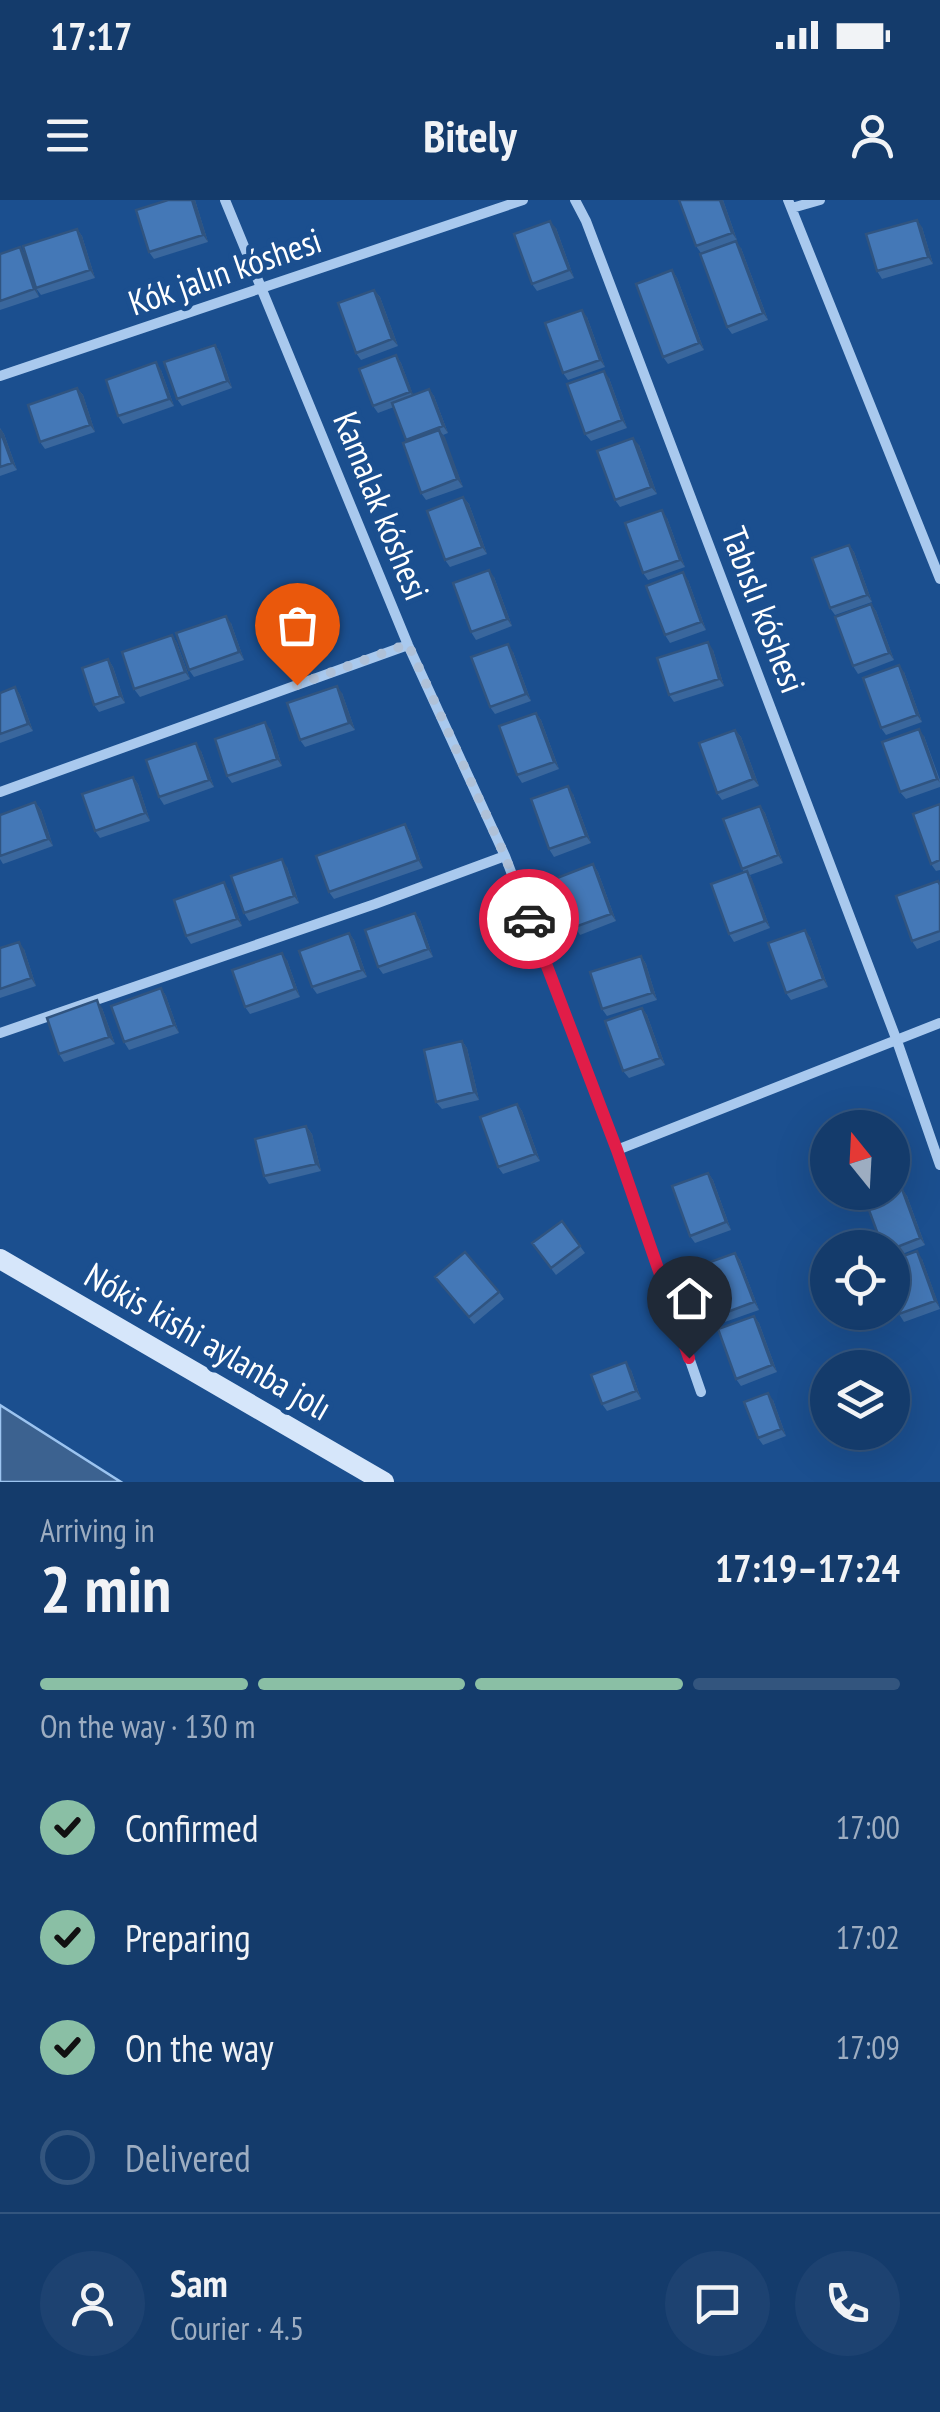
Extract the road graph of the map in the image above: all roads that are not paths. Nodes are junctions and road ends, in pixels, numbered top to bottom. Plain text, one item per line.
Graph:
1 (225, 200) edge
2 (523, 200) edge
3 (575, 200) edge
4 (820, 200) edge
5 (790, 204) edge
6 (262, 289) junction
7 (0, 376) edge
8 (940, 579) edge
9 (408, 644) junction
10 (0, 792) edge
11 (505, 856) junction
12 (940, 1023) edge
13 (0, 1033) edge
14 (897, 1040) junction
15 (617, 1150) junction
16 (940, 1166) edge
17 (0, 1258) edge
18 (701, 1392) dead end
19 (384, 1482) edge

1 - 6 street, Kamalak kóshesi
2 - 6 street, Kók jalın kóshesi
3 - 14 street, Tabıslı kóshesi
4 - 5 street
5 - 8 street
6 - 7 street, Kók jalın kóshesi
6 - 9 street, Kamalak kóshesi
9 - 10 street
9 - 11 street, Kamalak kóshesi
11 - 13 street
11 - 15 street, Kamalak kóshesi
12 - 14 street
14 - 15 street
14 - 16 street, Tabıslı kóshesi
15 - 18 street, Kamalak kóshesi
17 - 19 main road, Nókis kishi aylanba jolı

